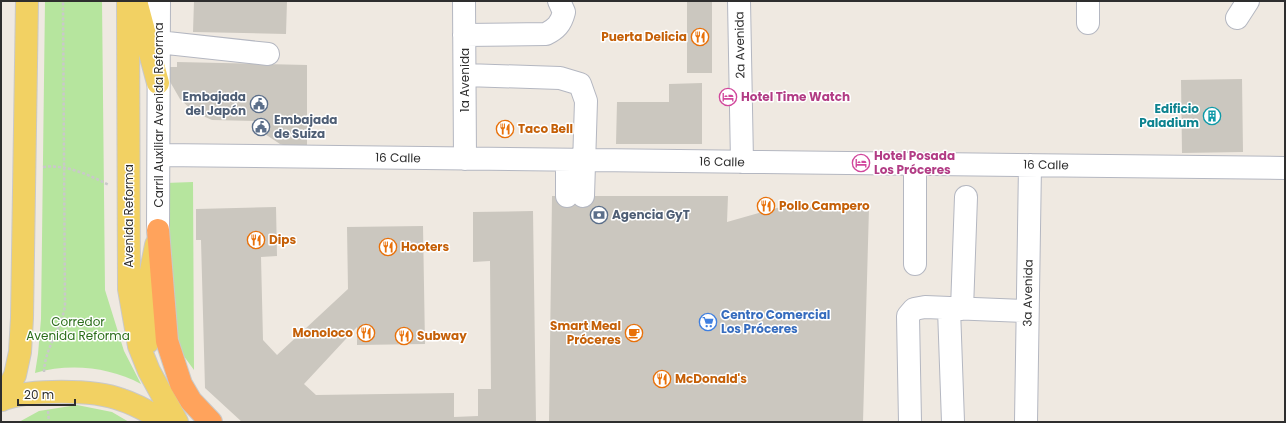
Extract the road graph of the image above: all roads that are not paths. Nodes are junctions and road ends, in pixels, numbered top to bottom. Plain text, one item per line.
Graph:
1 (27, 1) edge
2 (128, 1) edge
3 (136, 1) edge
4 (159, 1) edge
5 (464, 1) edge
6 (559, 1) edge
7 (739, 1) edge
8 (1088, 1) edge
9 (1088, 23) dead end
10 (464, 35) junction
11 (158, 42) junction
12 (268, 54) dead end
13 (465, 75) junction
14 (158, 83) junction
15 (159, 155) junction
16 (465, 159) junction
17 (575, 160) junction
18 (742, 162) junction
19 (915, 164) junction
20 (1030, 165) junction
21 (1285, 168) edge
22 (575, 196) dead end
23 (966, 197) dead end
24 (158, 230) junction
25 (915, 264) dead end
26 (955, 309) junction
27 (1027, 311) junction
28 (149, 371) junction
29 (1, 400) edge
30 (166, 422) edge
31 (177, 422) edge
32 (211, 422) edge
33 (910, 422) edge
34 (953, 422) edge
35 (1026, 422) edge

1 - 29 main road
2 - 28 main road, Avenida Reforma
3 - 14 main road
4 - 11 street, Carril Auxiliar Avenida Reforma
5 - 10 street, 1a Avenida
6 - 10 street
7 - 18 street, 2a Avenida
8 - 9 street
10 - 13 street, 1a Avenida
11 - 12 street
11 - 14 street, Carril Auxiliar Avenida Reforma
13 - 16 street, 1a Avenida
13 - 17 street
14 - 15 street, Carril Auxiliar Avenida Reforma
15 - 16 street, 16 Calle
15 - 24 street, Carril Auxiliar Avenida Reforma
16 - 17 street, 16 Calle
17 - 18 street, 16 Calle
17 - 22 street
18 - 19 street, 16 Calle
19 - 20 street, 16 Calle
19 - 25 street
20 - 21 street, 16 Calle
20 - 27 street, 3a Avenida
23 - 26 street
24 - 28 main road
24 - 32 highway
26 - 27 street
26 - 33 street
26 - 34 street
27 - 35 street, 3a Avenida
28 - 31 main road, Avenida Reforma
29 - 30 main road

